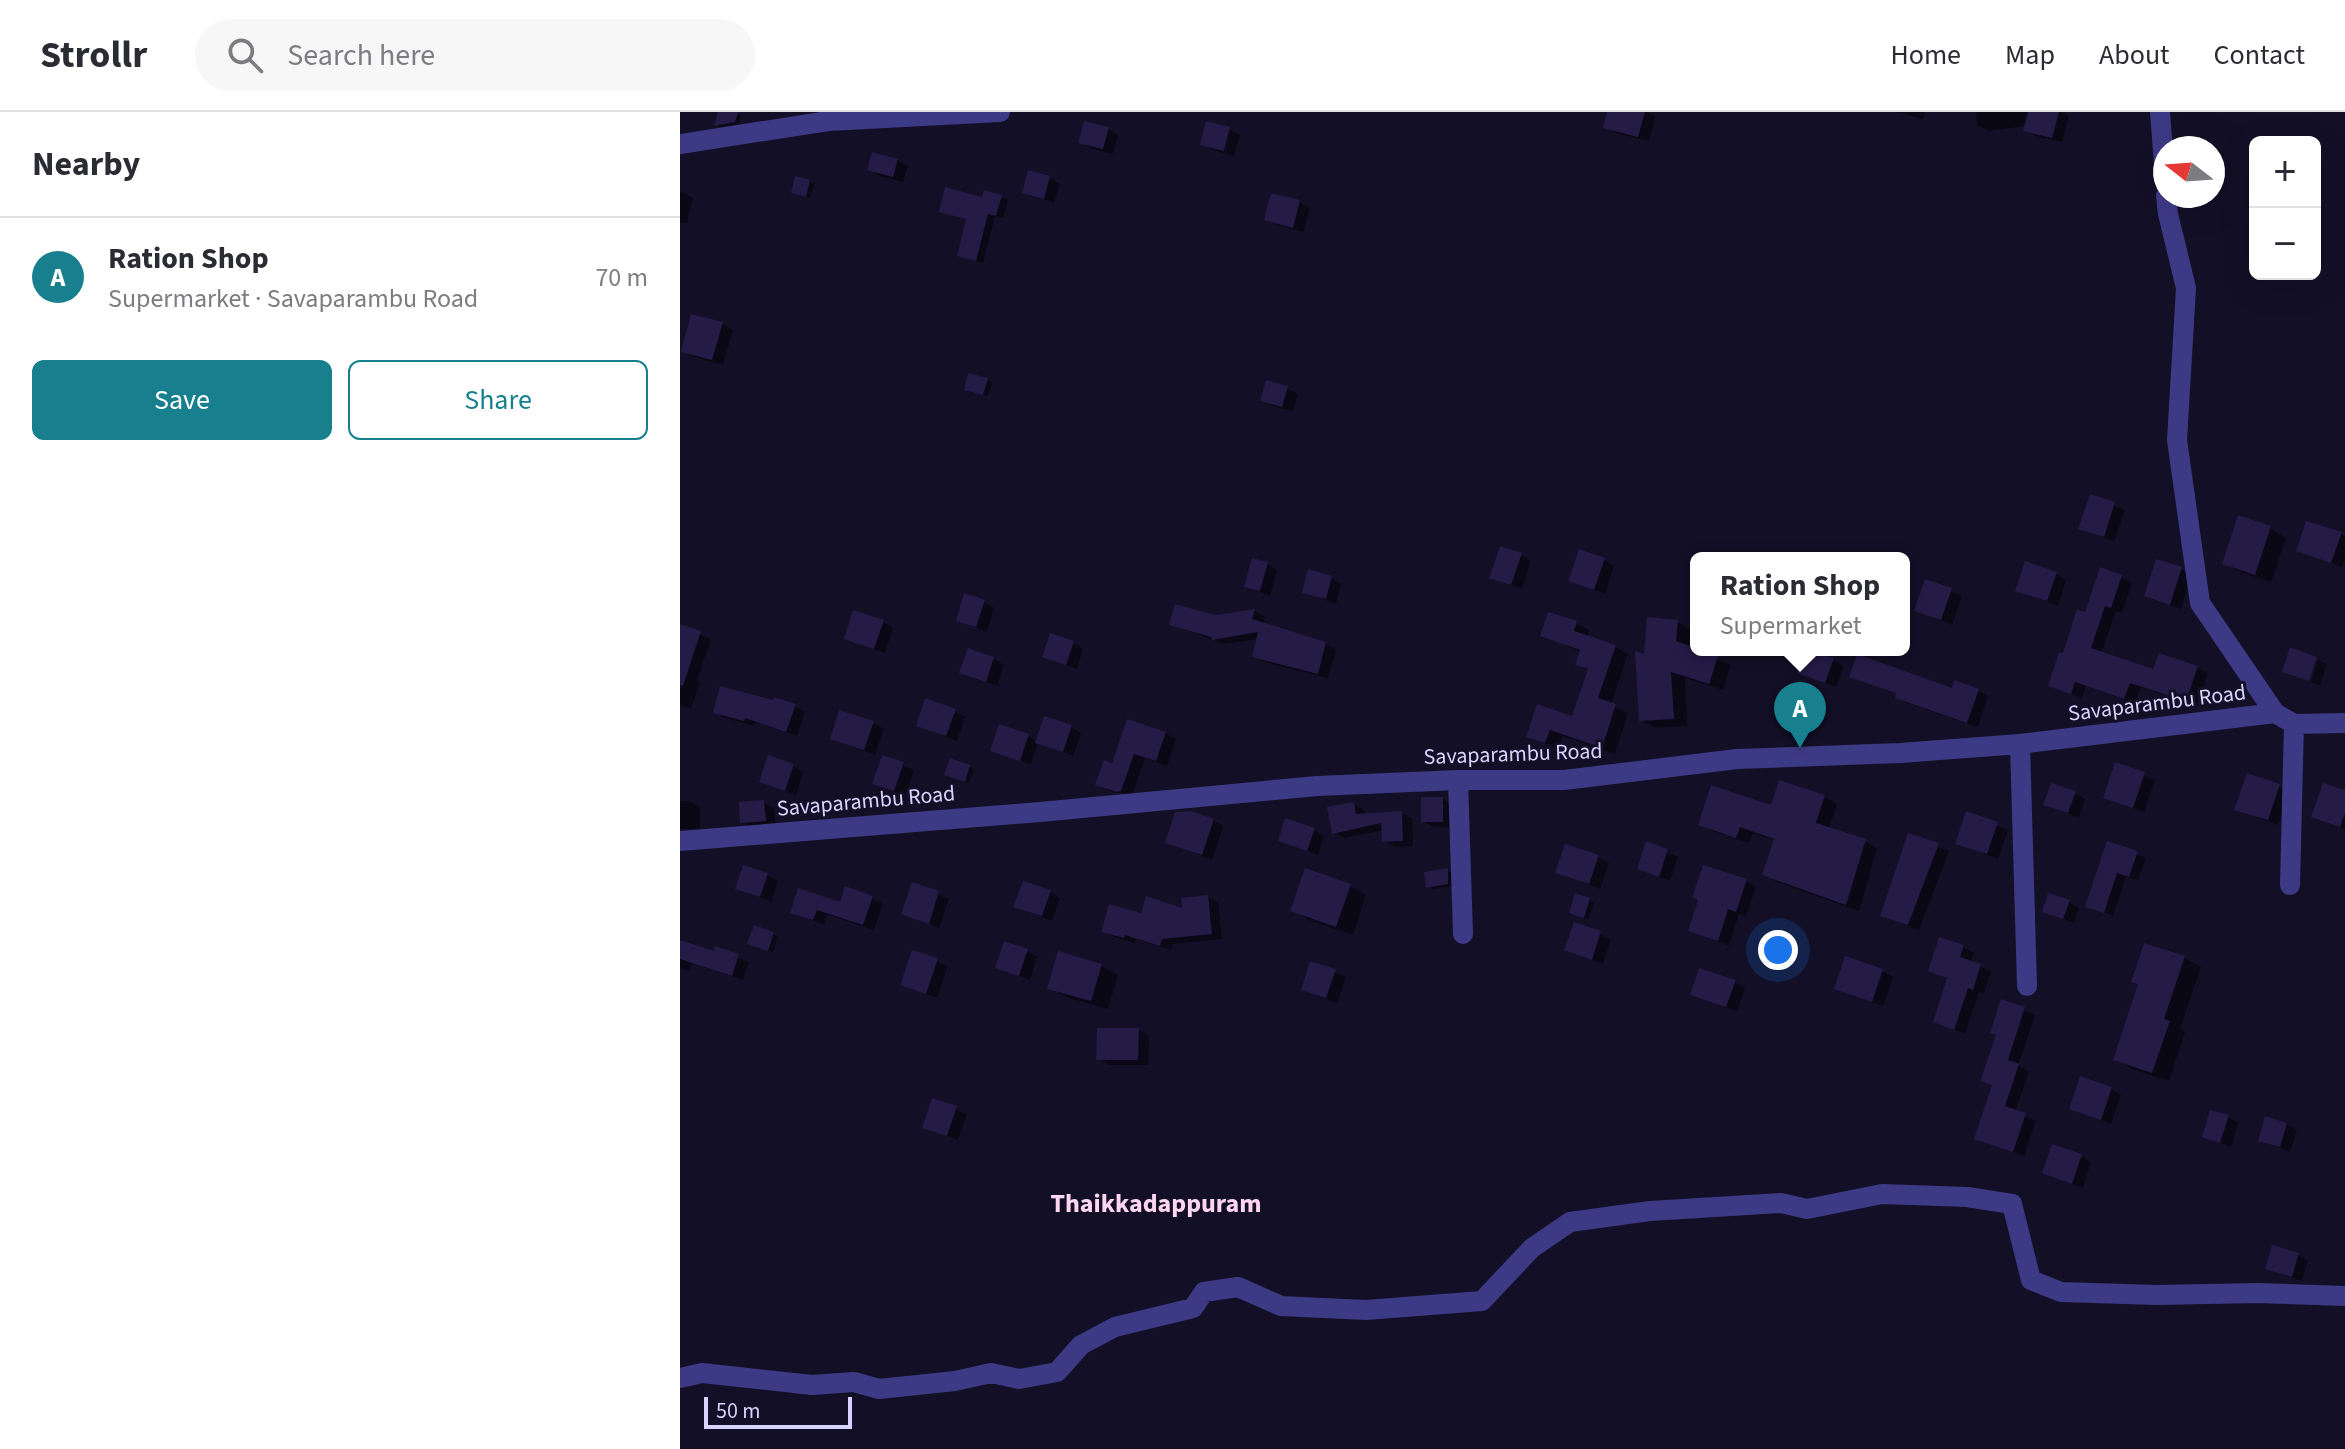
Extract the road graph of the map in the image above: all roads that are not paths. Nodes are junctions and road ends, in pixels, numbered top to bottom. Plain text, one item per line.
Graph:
1 (1000, 112) edge
2 (2160, 112) edge
3 (2162, 136) edge
4 (680, 144) edge
5 (2167, 208) edge
6 (2275, 713) junction
7 (2345, 723) edge
8 (2294, 724) junction
9 (2020, 744) junction
10 (1458, 780) junction
11 (680, 841) edge
12 (2290, 885) dead end
13 (1463, 934) dead end
14 (2027, 986) dead end
15 (2345, 1296) edge
16 (680, 1378) edge

1 - 4 street
2 - 3 street
5 - 6 street
6 - 8 street, Savaparambu Road
6 - 9 street, Savaparambu Road
7 - 8 street
8 - 12 street
9 - 10 street, Savaparambu Road
9 - 14 street
10 - 11 street, Savaparambu Road
10 - 13 street
15 - 16 street

